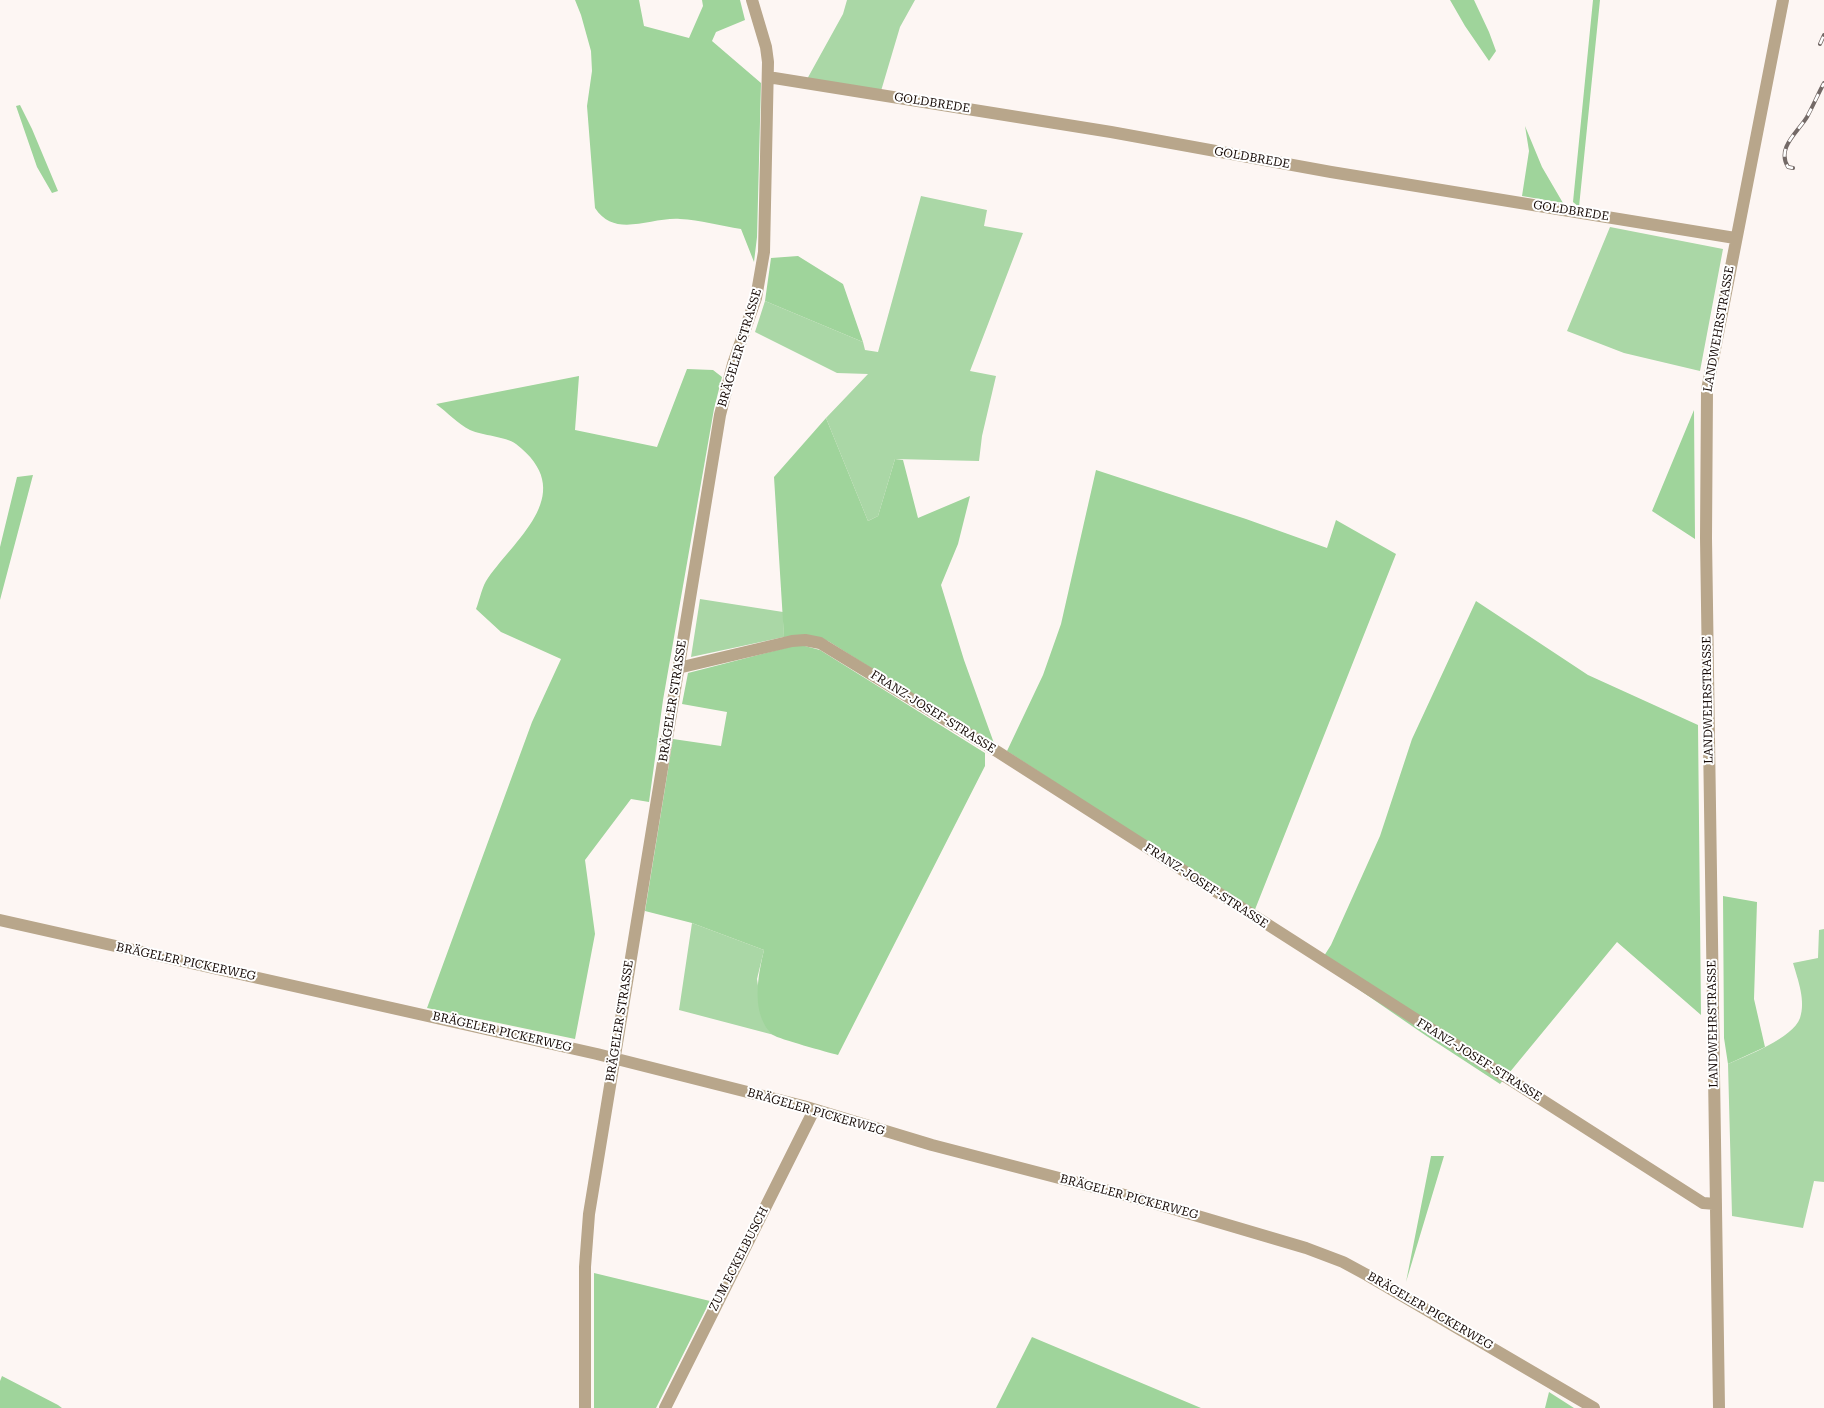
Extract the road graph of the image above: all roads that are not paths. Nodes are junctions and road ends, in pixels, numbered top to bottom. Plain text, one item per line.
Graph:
1 (752, 0) edge
2 (1784, 0) edge
3 (768, 77) junction
4 (1736, 238) junction
5 (678, 668) junction
6 (0, 920) edge
7 (614, 1058) junction
8 (814, 1110) junction
9 (1716, 1204) junction
10 (585, 1408) edge
11 (664, 1408) edge
12 (1594, 1408) edge
13 (1719, 1408) edge

1 - 3 street, BRÄGELER STRASSE
2 - 4 street, LANDWEHRSTRASSE
3 - 4 street, GOLDBREDE
3 - 5 street, BRÄGELER STRASSE
4 - 9 street, LANDWEHRSTRASSE
5 - 7 street, BRÄGELER STRASSE
5 - 9 street, FRANZ-JOSEF-STRASSE
6 - 7 street, BRÄGELER PICKERWEG
7 - 8 street, BRÄGELER PICKERWEG
7 - 10 street, BRÄGELER STRASSE
8 - 11 street, ZUM ECKELBUSCH
8 - 12 street, BRÄGELER PICKERWEG
9 - 13 street, LANDWEHRSTRASSE

